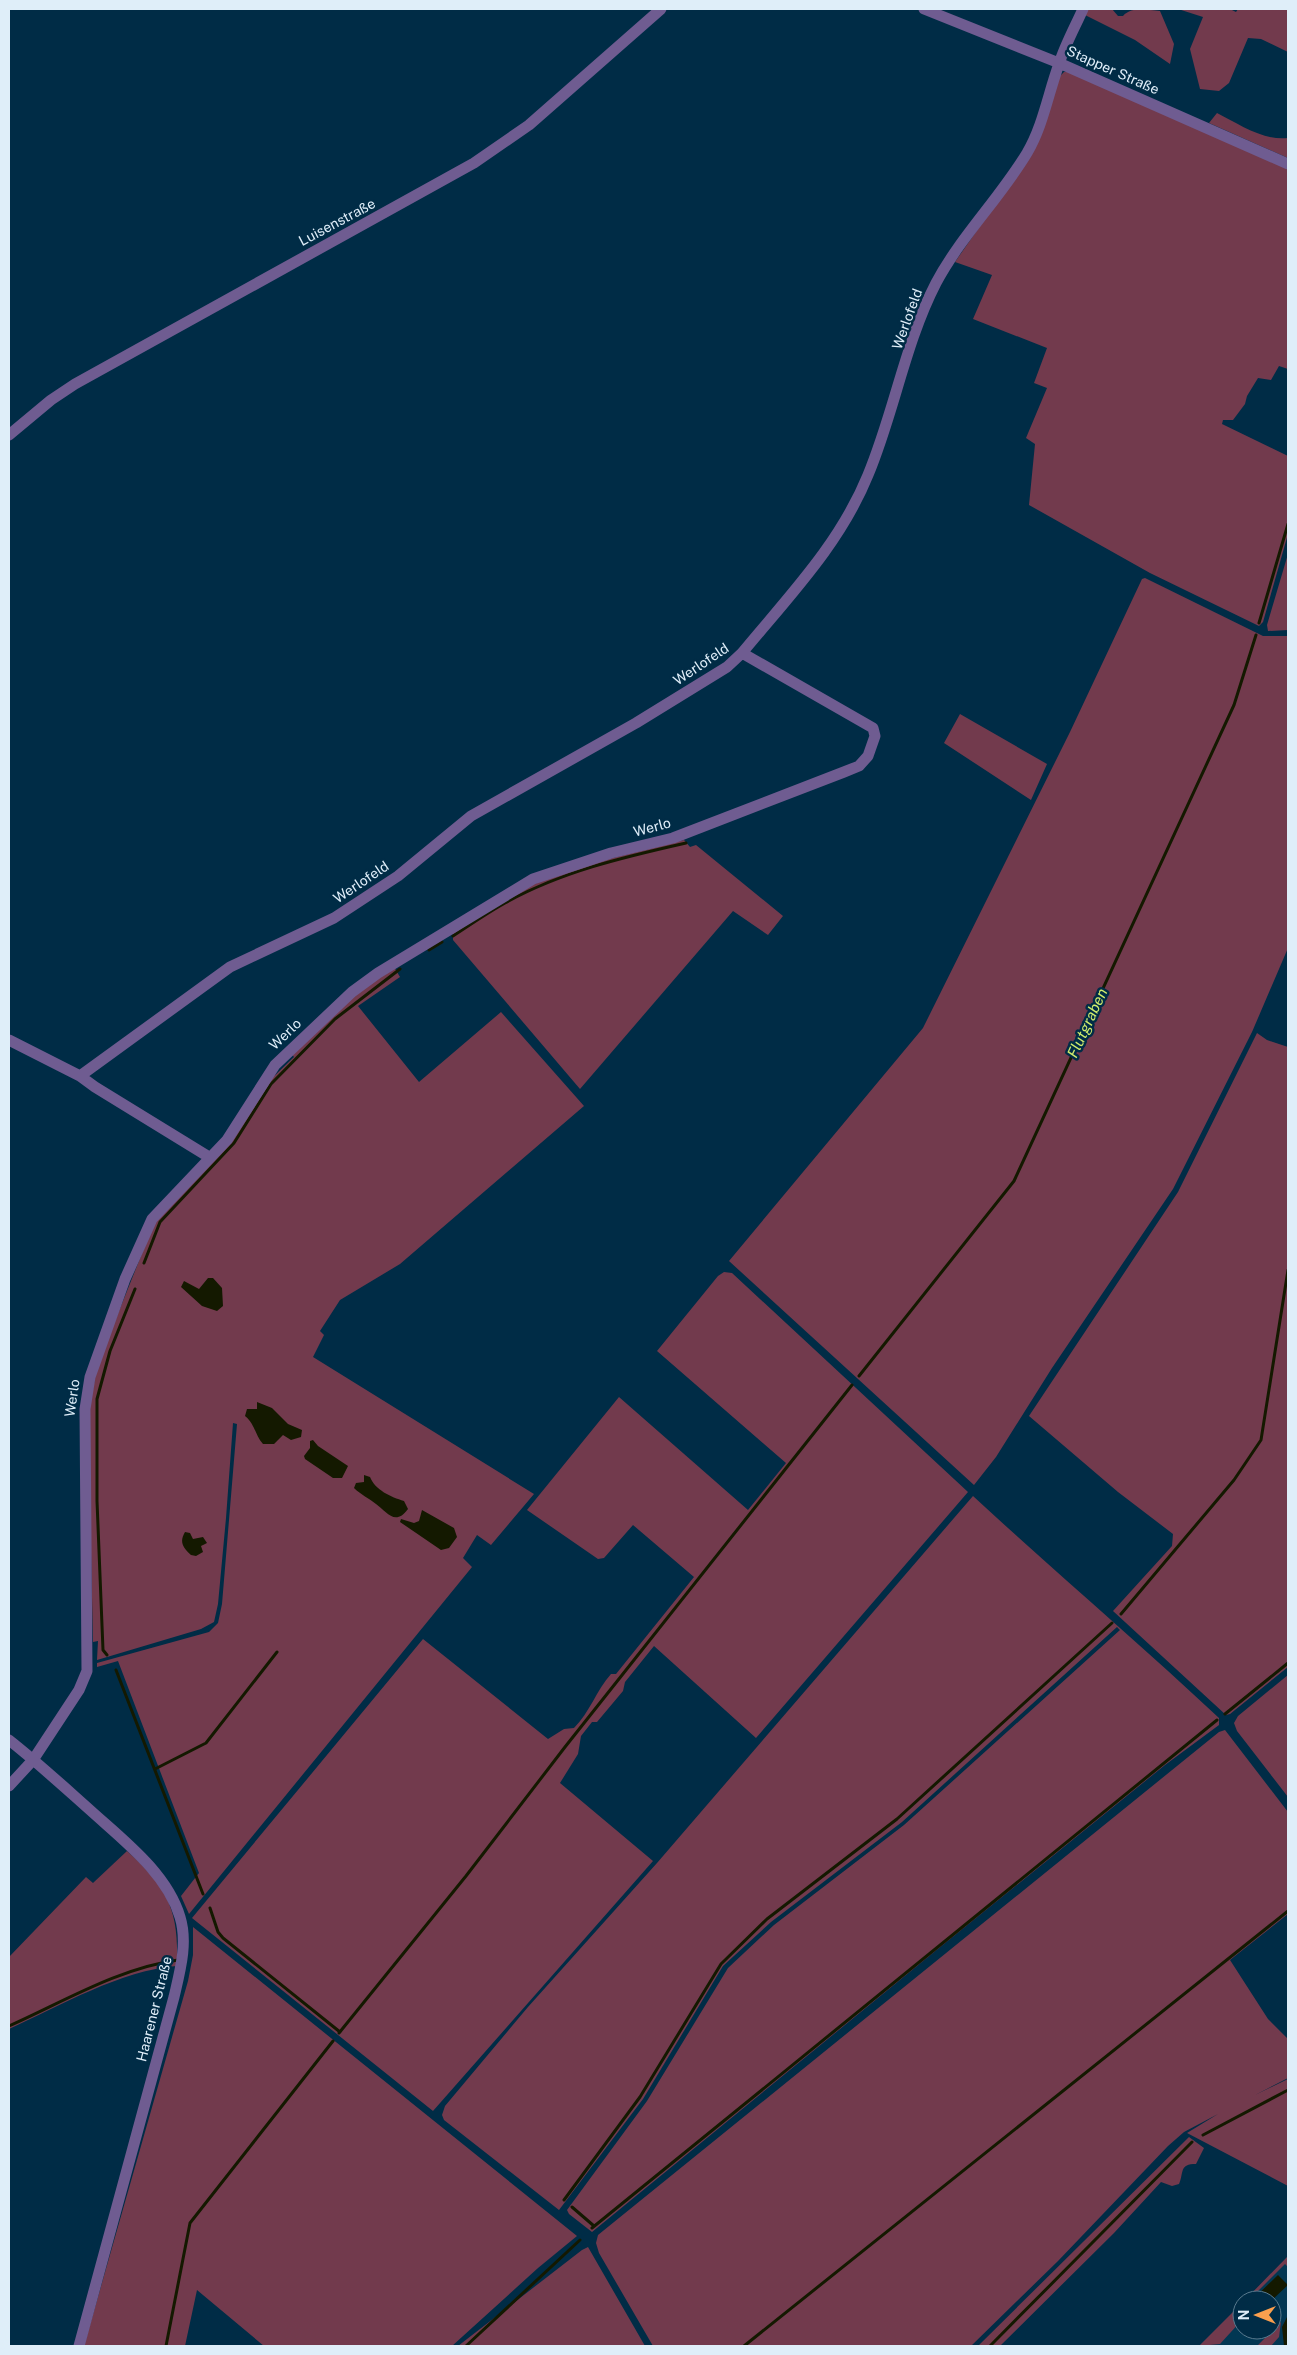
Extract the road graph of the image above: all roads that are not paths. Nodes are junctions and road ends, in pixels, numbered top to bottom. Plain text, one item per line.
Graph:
1 (661, 9) edge
2 (924, 9) edge
3 (1083, 9) edge
4 (1059, 63) junction
5 (1288, 164) edge
6 (9, 435) edge
7 (742, 653) junction
8 (9, 1040) edge
9 (80, 1076) junction
10 (209, 1157) junction
11 (9, 1740) edge
12 (33, 1760) junction
13 (9, 1786) edge
14 (79, 2346) edge

1 - 6 street, Luisenstraße
2 - 4 street, Stapper Straße
3 - 4 street, Werlofeld
4 - 5 street, Stapper Straße
4 - 7 street, Werlofeld
7 - 9 street, Werlofeld
7 - 10 street, Werlo
8 - 9 street
9 - 10 street
10 - 12 street, Werlo
11 - 12 street, Haarener Straße
12 - 13 street, Werlo
12 - 14 street, Haarener Straße

